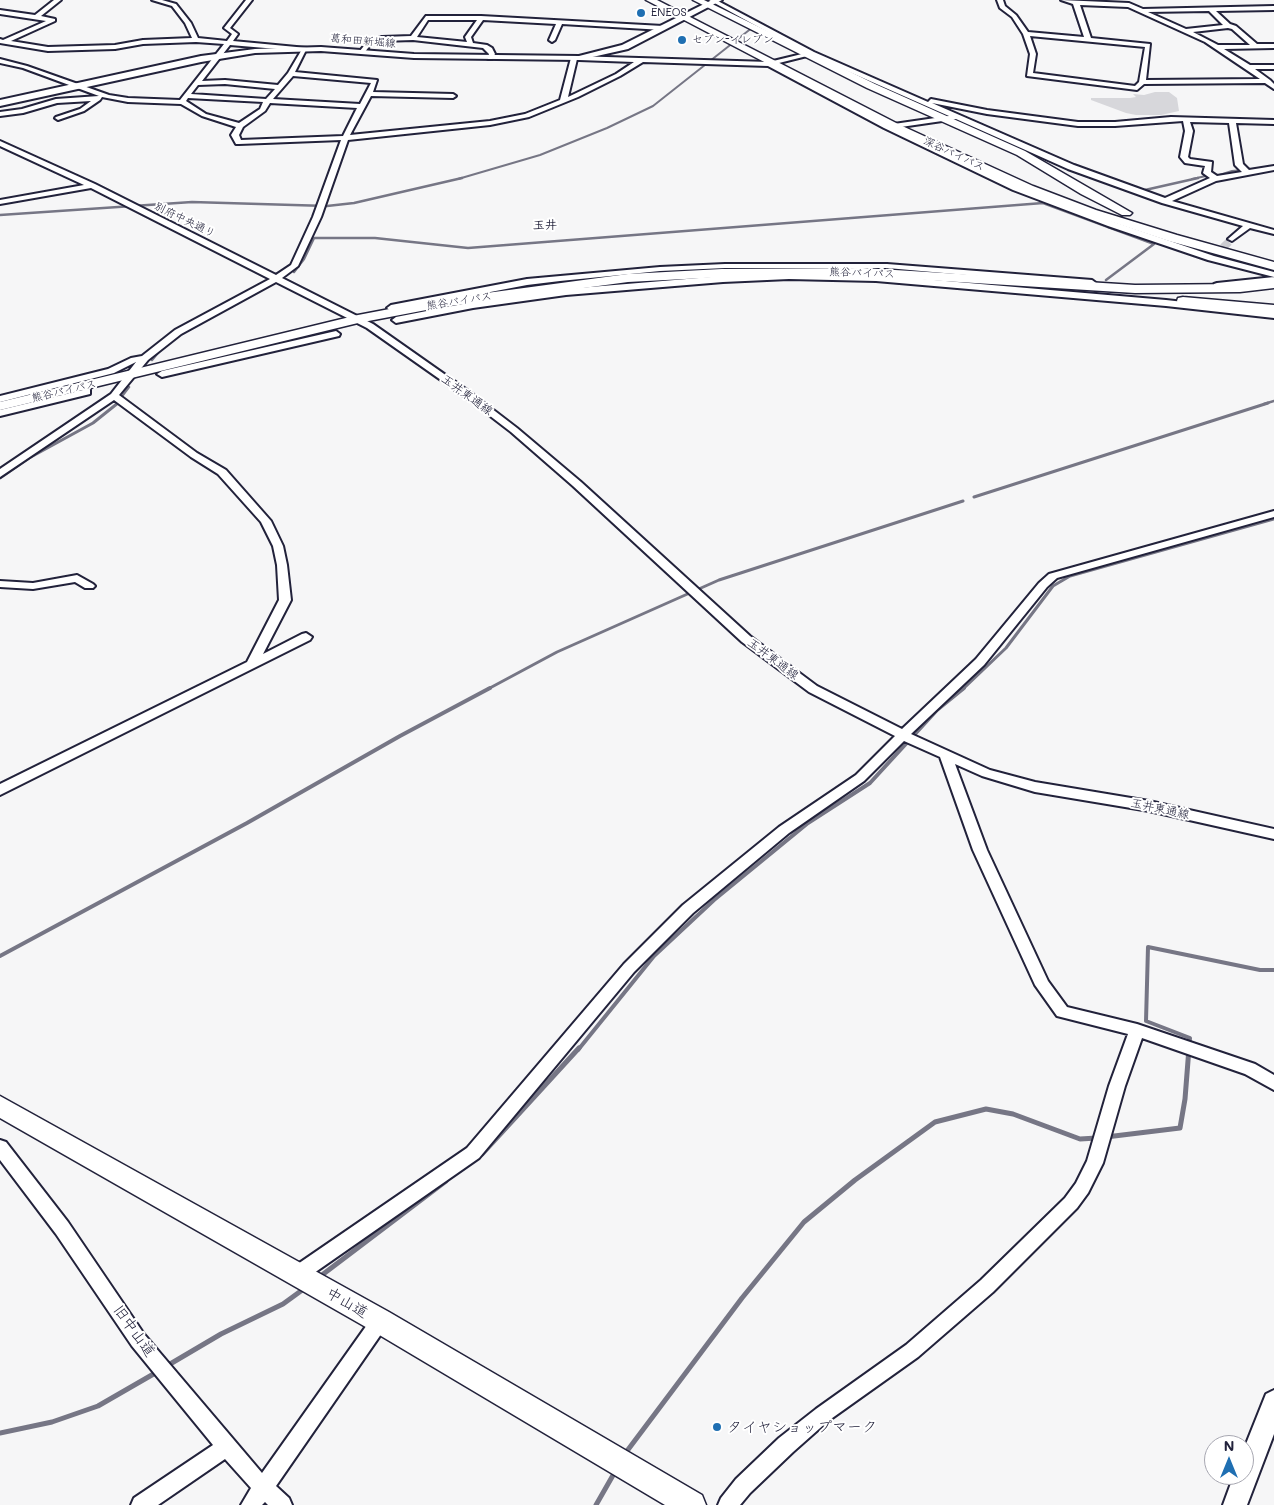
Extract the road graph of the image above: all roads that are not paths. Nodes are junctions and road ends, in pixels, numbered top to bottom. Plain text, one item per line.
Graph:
1 (58, 0) edge
2 (155, 0) edge
3 (248, 0) edge
4 (650, 0) edge
5 (1000, 0) edge
6 (1064, 0) edge
7 (708, 2) edge
8 (1076, 2) junction
9 (1129, 2) edge
10 (678, 6) dead end
11 (1265, 8) junction
12 (1274, 8) edge
13 (1211, 9) junction
14 (1140, 10) junction
15 (0, 12) edge
16 (687, 15) junction
17 (1274, 16) edge
18 (37, 17) junction
19 (481, 18) junction
20 (560, 22) junction
21 (1228, 26) junction
22 (663, 28) junction
23 (1186, 31) junction
24 (1026, 34) junction
25 (413, 38) junction
26 (1088, 39) junction
27 (196, 40) junction
28 (552, 40) dead end
29 (1, 41) edge
30 (228, 41) junction
31 (731, 41) junction
32 (470, 43) junction
33 (1255, 46) junction
34 (1274, 46) edge
35 (1215, 47) junction
36 (305, 49) junction
37 (362, 52) junction
38 (808, 54) junction
39 (217, 56) junction
40 (490, 58) junction
41 (577, 58) junction
42 (643, 60) junction
43 (0, 61) edge
44 (771, 63) junction
45 (1248, 67) junction
46 (1274, 67) edge
47 (291, 74) junction
48 (1268, 81) junction
49 (1142, 82) junction
50 (196, 83) junction
51 (78, 86) junction
52 (1274, 87) edge
53 (279, 88) junction
54 (368, 94) junction
55 (453, 96) dead end
56 (108, 97) junction
57 (99, 98) junction
58 (184, 99) junction
59 (269, 99) junction
60 (916, 101) junction
61 (563, 102) junction
62 (0, 103) edge
63 (361, 106) junction
64 (987, 112) junction
65 (0, 114) edge
66 (956, 117) junction
67 (58, 118) dead end
68 (943, 119) junction
69 (1186, 120) junction
70 (1232, 120) junction
71 (1274, 122) edge
72 (240, 126) junction
73 (891, 127) junction
74 (345, 138) junction
75 (0, 143) edge
76 (1274, 168) edge
77 (1245, 171) junction
78 (1217, 178) junction
79 (92, 186) junction
80 (1165, 201) junction
81 (0, 202) edge
82 (1247, 226) junction
83 (1274, 232) edge
84 (1232, 239) tunnel mouth
85 (1274, 261) edge
86 (1274, 266) edge
87 (724, 273) junction
88 (1274, 275) edge
89 (277, 278) junction
90 (1274, 280) edge
91 (1274, 284) edge
92 (563, 285) junction
93 (1169, 295) junction
94 (391, 308) dead end
95 (1274, 309) edge
96 (1274, 314) edge
97 (358, 319) junction
98 (396, 320) dead end
99 (336, 334) dead end
100 (210, 356) junction
101 (145, 358) junction
102 (162, 374) dead end
103 (129, 376) junction
104 (87, 392) dead end
105 (114, 396) junction
106 (1, 407) edge
107 (0, 474) edge
108 (1274, 514) edge
109 (0, 584) edge
110 (89, 586) dead end
111 (306, 637) dead end
112 (252, 663) junction
113 (906, 737) junction
114 (946, 756) junction
115 (0, 790) edge
116 (1274, 834) edge
117 (1137, 1030) junction
118 (1274, 1083) edge
119 (0, 1106) edge
120 (0, 1147) edge
121 (307, 1280) junction
122 (380, 1322) junction
123 (1274, 1402) edge
124 (227, 1446) junction
125 (263, 1488) junction
126 (141, 1505) edge
127 (251, 1505) edge
128 (282, 1505) edge
129 (692, 1505) edge
130 (728, 1505) edge
131 (1235, 1505) edge

1 - 18 street
2 - 27 street
3 - 30 street
4 - 16 highway, 深谷バイパス
5 - 24 street
6 - 8 street
7 - 16 main road, 葛和田新堀線
7 - 31 highway
7 - 38 street
7 - 38 highway
8 - 9 street
8 - 26 street
9 - 14 street
10 - 16 highway
11 - 12 street
11 - 13 street
11 - 17 street
13 - 14 street
13 - 21 street
14 - 23 street
15 - 18 street
16 - 22 main road, 葛和田新堀線
16 - 31 highway, 深谷バイパス
18 - 29 street
19 - 20 street
19 - 25 street
19 - 32 street
20 - 22 street
20 - 28 street
21 - 23 street
21 - 33 street
22 - 41 main road, 葛和田新堀線
23 - 35 street
24 - 26 street
24 - 49 street
25 - 32 street
25 - 37 street
26 - 49 street
27 - 29 street
27 - 30 street
30 - 36 street
30 - 39 street
31 - 44 highway, 深谷バイパス
32 - 40 street
33 - 34 street
33 - 35 street
35 - 45 street
36 - 37 main road, 葛和田新堀線
36 - 39 main road, 葛和田新堀線
36 - 47 street
37 - 40 main road, 葛和田新堀線
38 - 44 street
38 - 60 street
38 - 68 highway
39 - 50 street
39 - 51 main road, 葛和田新堀線
40 - 41 main road, 葛和田新堀線
41 - 42 street
41 - 61 street
42 - 44 street
42 - 61 street
43 - 51 street
44 - 73 highway, 深谷バイパス
45 - 46 street
45 - 48 street
47 - 53 street
47 - 54 street
48 - 49 street
48 - 52 street
50 - 53 street
50 - 58 street
51 - 56 street
51 - 62 main road, 葛和田新堀線
53 - 59 street
54 - 55 street
54 - 63 street
56 - 57 street
56 - 58 street
57 - 65 street
57 - 67 street
58 - 59 street
58 - 72 street
59 - 63 street
59 - 72 street
60 - 64 street
60 - 66 street
61 - 74 street
63 - 74 street
64 - 66 street
64 - 69 street
66 - 68 street
66 - 80 street
68 - 73 street
68 - 85 highway
69 - 70 street
69 - 78 street
70 - 71 street
70 - 77 street
72 - 74 street
73 - 86 highway, 深谷バイパス
73 - 88 street
74 - 89 street
75 - 79 street, 別府中央通り
76 - 77 street
77 - 78 street
78 - 80 street
79 - 81 street
79 - 89 street, 別府中央通り
80 - 82 street
82 - 83 street
82 - 84 street
87 - 92 highway, 熊谷バイパス
87 - 93 street
87 - 93 highway, 熊谷バイパス
87 - 93 street
89 - 97 street, 別府中央通り
89 - 101 street
90 - 93 street
91 - 93 highway
92 - 94 street
92 - 97 highway, 熊谷バイパス
92 - 98 street
93 - 95 highway
93 - 96 street
97 - 100 highway, 熊谷バイパス
97 - 113 street, 玉井東通線
99 - 100 street
100 - 102 street
100 - 103 highway, 熊谷バイパス
101 - 103 street
101 - 106 street
103 - 105 street
103 - 106 highway, 熊谷バイパス
104 - 106 street
105 - 107 street
105 - 112 street
108 - 113 street
109 - 110 street
111 - 112 street
112 - 115 street
113 - 114 street, 玉井東通線
113 - 121 street
114 - 116 street, 玉井東通線
114 - 117 street
117 - 118 street
117 - 130 street
119 - 121 highway, 中山道
120 - 124 street, 旧中山道
121 - 122 highway, 中山道
122 - 125 street
122 - 129 highway, 中山道
123 - 131 main road
124 - 125 street, 旧中山道
124 - 126 street
125 - 127 street
125 - 128 street, 旧中山道

